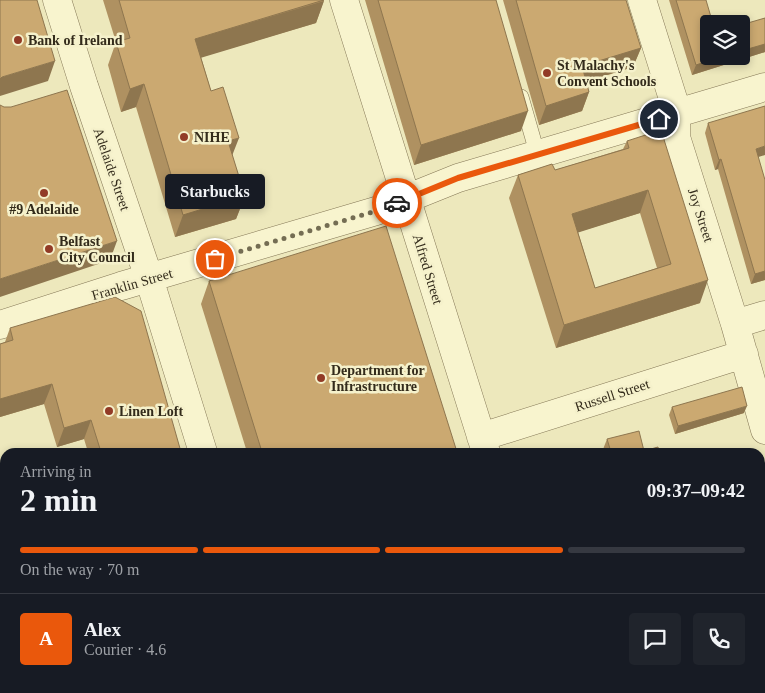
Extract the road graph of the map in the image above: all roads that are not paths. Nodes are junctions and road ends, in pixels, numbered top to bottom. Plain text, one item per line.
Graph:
1 (57, 0) edge
2 (344, 0) edge
3 (642, 0) edge
4 (518, 85) edge
5 (84, 86) junction
6 (765, 87) edge
7 (58, 95) edge
8 (676, 114) junction
9 (538, 156) junction
10 (407, 200) junction
11 (149, 278) junction
12 (765, 315) edge
13 (735, 324) junction
14 (0, 325) edge
15 (744, 354) junction
16 (765, 430) edge
17 (483, 445) edge
18 (202, 448) edge

1 - 5 street, Adelaide Street
2 - 10 street, Alfred Street
3 - 8 street, Joy Street
4 - 9 lane
5 - 7 street
5 - 11 street, Adelaide Street
6 - 8 street, Franklin Street
8 - 9 street, Franklin Street
8 - 13 street, Joy Street
9 - 10 street, Franklin Street
10 - 11 street, Franklin Street
10 - 17 street, Alfred Street
11 - 14 street, Franklin Street
11 - 18 street, Adelaide Street
12 - 13 street
13 - 15 street, Joy Street
15 - 16 street, Joy Street
15 - 17 street, Russell Street

